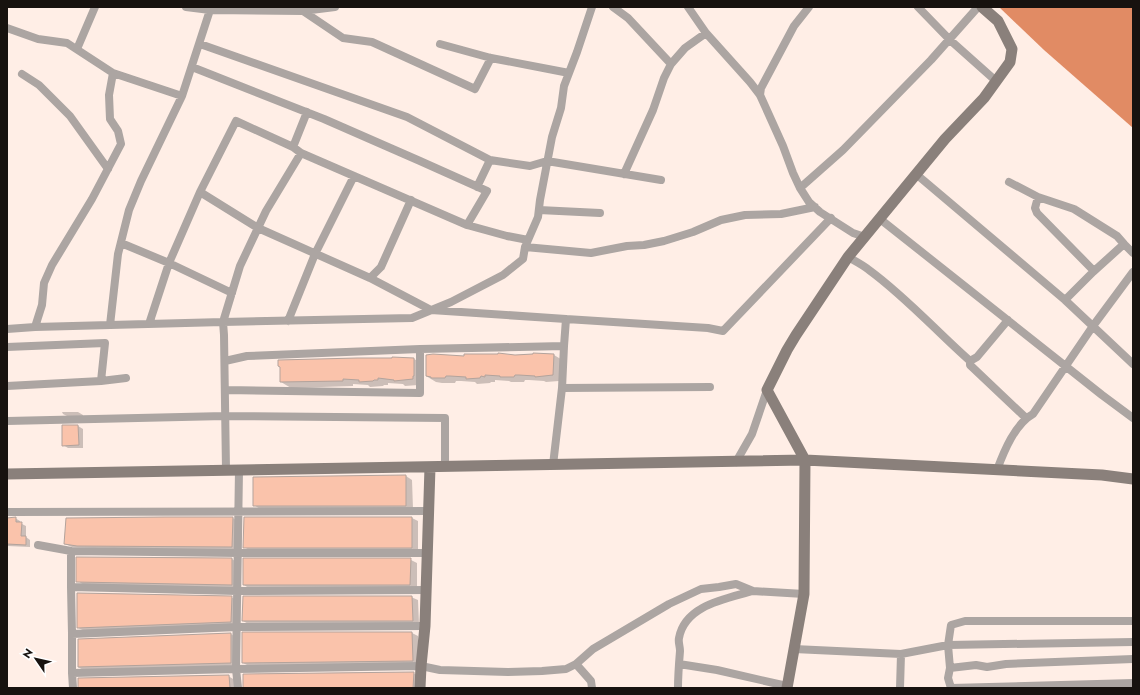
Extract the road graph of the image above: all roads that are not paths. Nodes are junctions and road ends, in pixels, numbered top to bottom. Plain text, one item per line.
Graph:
1 (95, 7) edge
2 (186, 7) edge
3 (335, 7) edge
4 (592, 7) edge
5 (613, 7) edge
6 (688, 7) edge
7 (809, 7) edge
8 (918, 7) edge
9 (978, 7) edge
10 (982, 7) edge
11 (210, 10) junction
12 (303, 11) junction
13 (7, 28) edge
14 (706, 33) junction
15 (950, 40) junction
16 (200, 44) junction
17 (440, 44) dead end
18 (77, 49) junction
19 (491, 58) junction
20 (672, 64) junction
21 (192, 67) junction
22 (113, 73) junction
23 (568, 73) junction
24 (22, 74) dead end
25 (996, 81) junction
26 (760, 95) junction
27 (182, 96) junction
28 (307, 112) junction
29 (292, 147) junction
30 (301, 153) junction
31 (490, 160) junction
32 (547, 161) junction
33 (108, 169) junction
34 (624, 174) junction
35 (916, 174) junction
36 (354, 176) junction
37 (661, 180) dead end
38 (1009, 182) dead end
39 (477, 187) junction
40 (800, 188) junction
41 (200, 192) junction
42 (1038, 197) junction
43 (411, 200) junction
44 (815, 208) junction
45 (539, 210) junction
46 (600, 213) dead end
47 (831, 218) junction
48 (880, 219) junction
49 (468, 225) junction
50 (258, 228) junction
51 (865, 237) junction
52 (121, 242) junction
53 (527, 244) junction
54 (1124, 244) junction
55 (1133, 253) edge
56 (315, 254) junction
57 (848, 257) junction
58 (168, 263) junction
59 (1093, 272) junction
60 (1133, 272) edge
61 (370, 278) junction
62 (232, 293) junction
63 (1065, 300) junction
64 (431, 310) junction
65 (566, 319) junction
66 (1008, 320) junction
67 (288, 321) junction
68 (223, 322) junction
69 (149, 324) junction
70 (110, 325) junction
71 (1093, 326) junction
72 (35, 327) junction
73 (7, 329) edge
74 (564, 346) junction
75 (7, 347) edge
76 (420, 349) junction
77 (225, 361) junction
78 (970, 361) junction
79 (1133, 364) edge
80 (1066, 366) junction
81 (126, 378) dead end
82 (101, 381) junction
83 (7, 386) edge
84 (710, 387) dead end
85 (562, 388) junction
86 (225, 390) junction
87 (767, 390) junction
88 (225, 416) junction
89 (1026, 418) junction
90 (1133, 418) edge
91 (7, 421) edge
92 (805, 460) junction
93 (736, 462) junction
94 (554, 465) junction
95 (445, 466) junction
96 (430, 467) junction
97 (226, 470) junction
98 (239, 470) junction
99 (997, 470) junction
100 (7, 474) edge
101 (1133, 479) edge
102 (429, 511) junction
103 (7, 512) edge
104 (238, 512) junction
105 (38, 545) dead end
106 (71, 551) junction
107 (238, 553) junction
108 (427, 553) junction
109 (71, 587) junction
110 (426, 590) junction
111 (237, 591) junction
112 (753, 591) junction
113 (804, 594) junction
114 (1133, 621) edge
115 (425, 626) junction
116 (237, 627) junction
117 (72, 634) junction
118 (1133, 642) edge
119 (948, 645) junction
120 (794, 649) junction
121 (901, 654) junction
122 (1133, 659) edge
123 (576, 664) junction
124 (679, 664) junction
125 (421, 666) junction
126 (950, 668) junction
127 (236, 669) junction
128 (72, 673) junction
129 (1133, 682) edge
130 (72, 688) edge
131 (238, 688) edge
132 (420, 688) edge
133 (592, 688) edge
134 (678, 688) edge
135 (787, 688) edge
136 (900, 688) edge
137 (951, 688) edge

1 - 18 street
2 - 11 street
3 - 12 street
4 - 23 street
5 - 20 street
6 - 14 street
7 - 26 street
8 - 15 street
9 - 15 street
10 - 25 street
11 - 12 street
11 - 16 street
12 - 19 street
13 - 18 street
14 - 20 street
14 - 26 street
15 - 25 street
15 - 40 street
16 - 21 street
16 - 31 street
17 - 19 street
18 - 22 street
19 - 23 street
20 - 34 street
21 - 27 street
21 - 28 street
22 - 27 street
22 - 33 street
23 - 32 street
24 - 33 street
25 - 35 street
26 - 40 street
27 - 52 street
28 - 29 street
28 - 39 street
29 - 30 street
29 - 41 street
30 - 36 street
30 - 50 street
31 - 32 street
31 - 39 street
32 - 34 street
32 - 45 street
33 - 72 street
34 - 37 street
35 - 48 street
35 - 63 street
36 - 43 street
36 - 56 street
38 - 42 street
39 - 49 street
40 - 44 street
41 - 50 street
41 - 58 street
42 - 54 street
42 - 59 street
43 - 49 street
43 - 61 street
44 - 47 street
44 - 53 street
45 - 46 street
45 - 53 street
47 - 51 street
47 - 65 street
48 - 51 street
48 - 66 street
49 - 53 street
50 - 56 street
50 - 62 street
51 - 57 street
52 - 58 street
52 - 70 street
53 - 64 street
54 - 55 street
54 - 59 street
56 - 61 street
56 - 67 street
57 - 78 street
57 - 87 street
58 - 62 street
58 - 69 street
59 - 63 street
60 - 71 street
61 - 64 street
62 - 68 street
63 - 71 street
64 - 65 street
64 - 67 street
65 - 74 street
66 - 78 street
66 - 80 street
67 - 68 street
68 - 69 street
68 - 77 street
69 - 70 street
70 - 72 street
71 - 79 street
71 - 80 street
72 - 73 street
74 - 76 street
74 - 85 street
75 - 82 street
76 - 77 street
76 - 86 street
77 - 86 street
78 - 89 street
80 - 89 street
80 - 90 street
81 - 82 street
82 - 83 street
84 - 85 street
85 - 94 street
86 - 88 street
87 - 92 street
87 - 93 street
88 - 91 street
88 - 95 street
88 - 97 street
89 - 99 street
92 - 93 street
92 - 99 street
92 - 113 street
93 - 94 street
94 - 95 street
95 - 96 street
96 - 98 street
96 - 102 street
97 - 98 street
97 - 100 street
98 - 104 street
99 - 101 street
102 - 104 street
102 - 108 street
103 - 104 street
104 - 107 street
105 - 106 street
106 - 107 street
106 - 109 street
107 - 108 street
107 - 111 street
108 - 110 street
109 - 111 street
109 - 117 street
110 - 111 street
110 - 115 street
111 - 116 street
112 - 113 street
112 - 123 street
112 - 124 street
113 - 120 street
114 - 119 street
115 - 116 street
115 - 125 street
116 - 117 street
116 - 127 street
117 - 128 street
118 - 119 street
119 - 121 street
119 - 126 street
120 - 121 street
120 - 135 street
121 - 136 street
122 - 126 street
123 - 125 street
123 - 133 street
124 - 134 street
124 - 135 street
125 - 127 street
125 - 132 street
126 - 137 street
127 - 128 street
127 - 131 street
128 - 130 street
129 - 137 street

